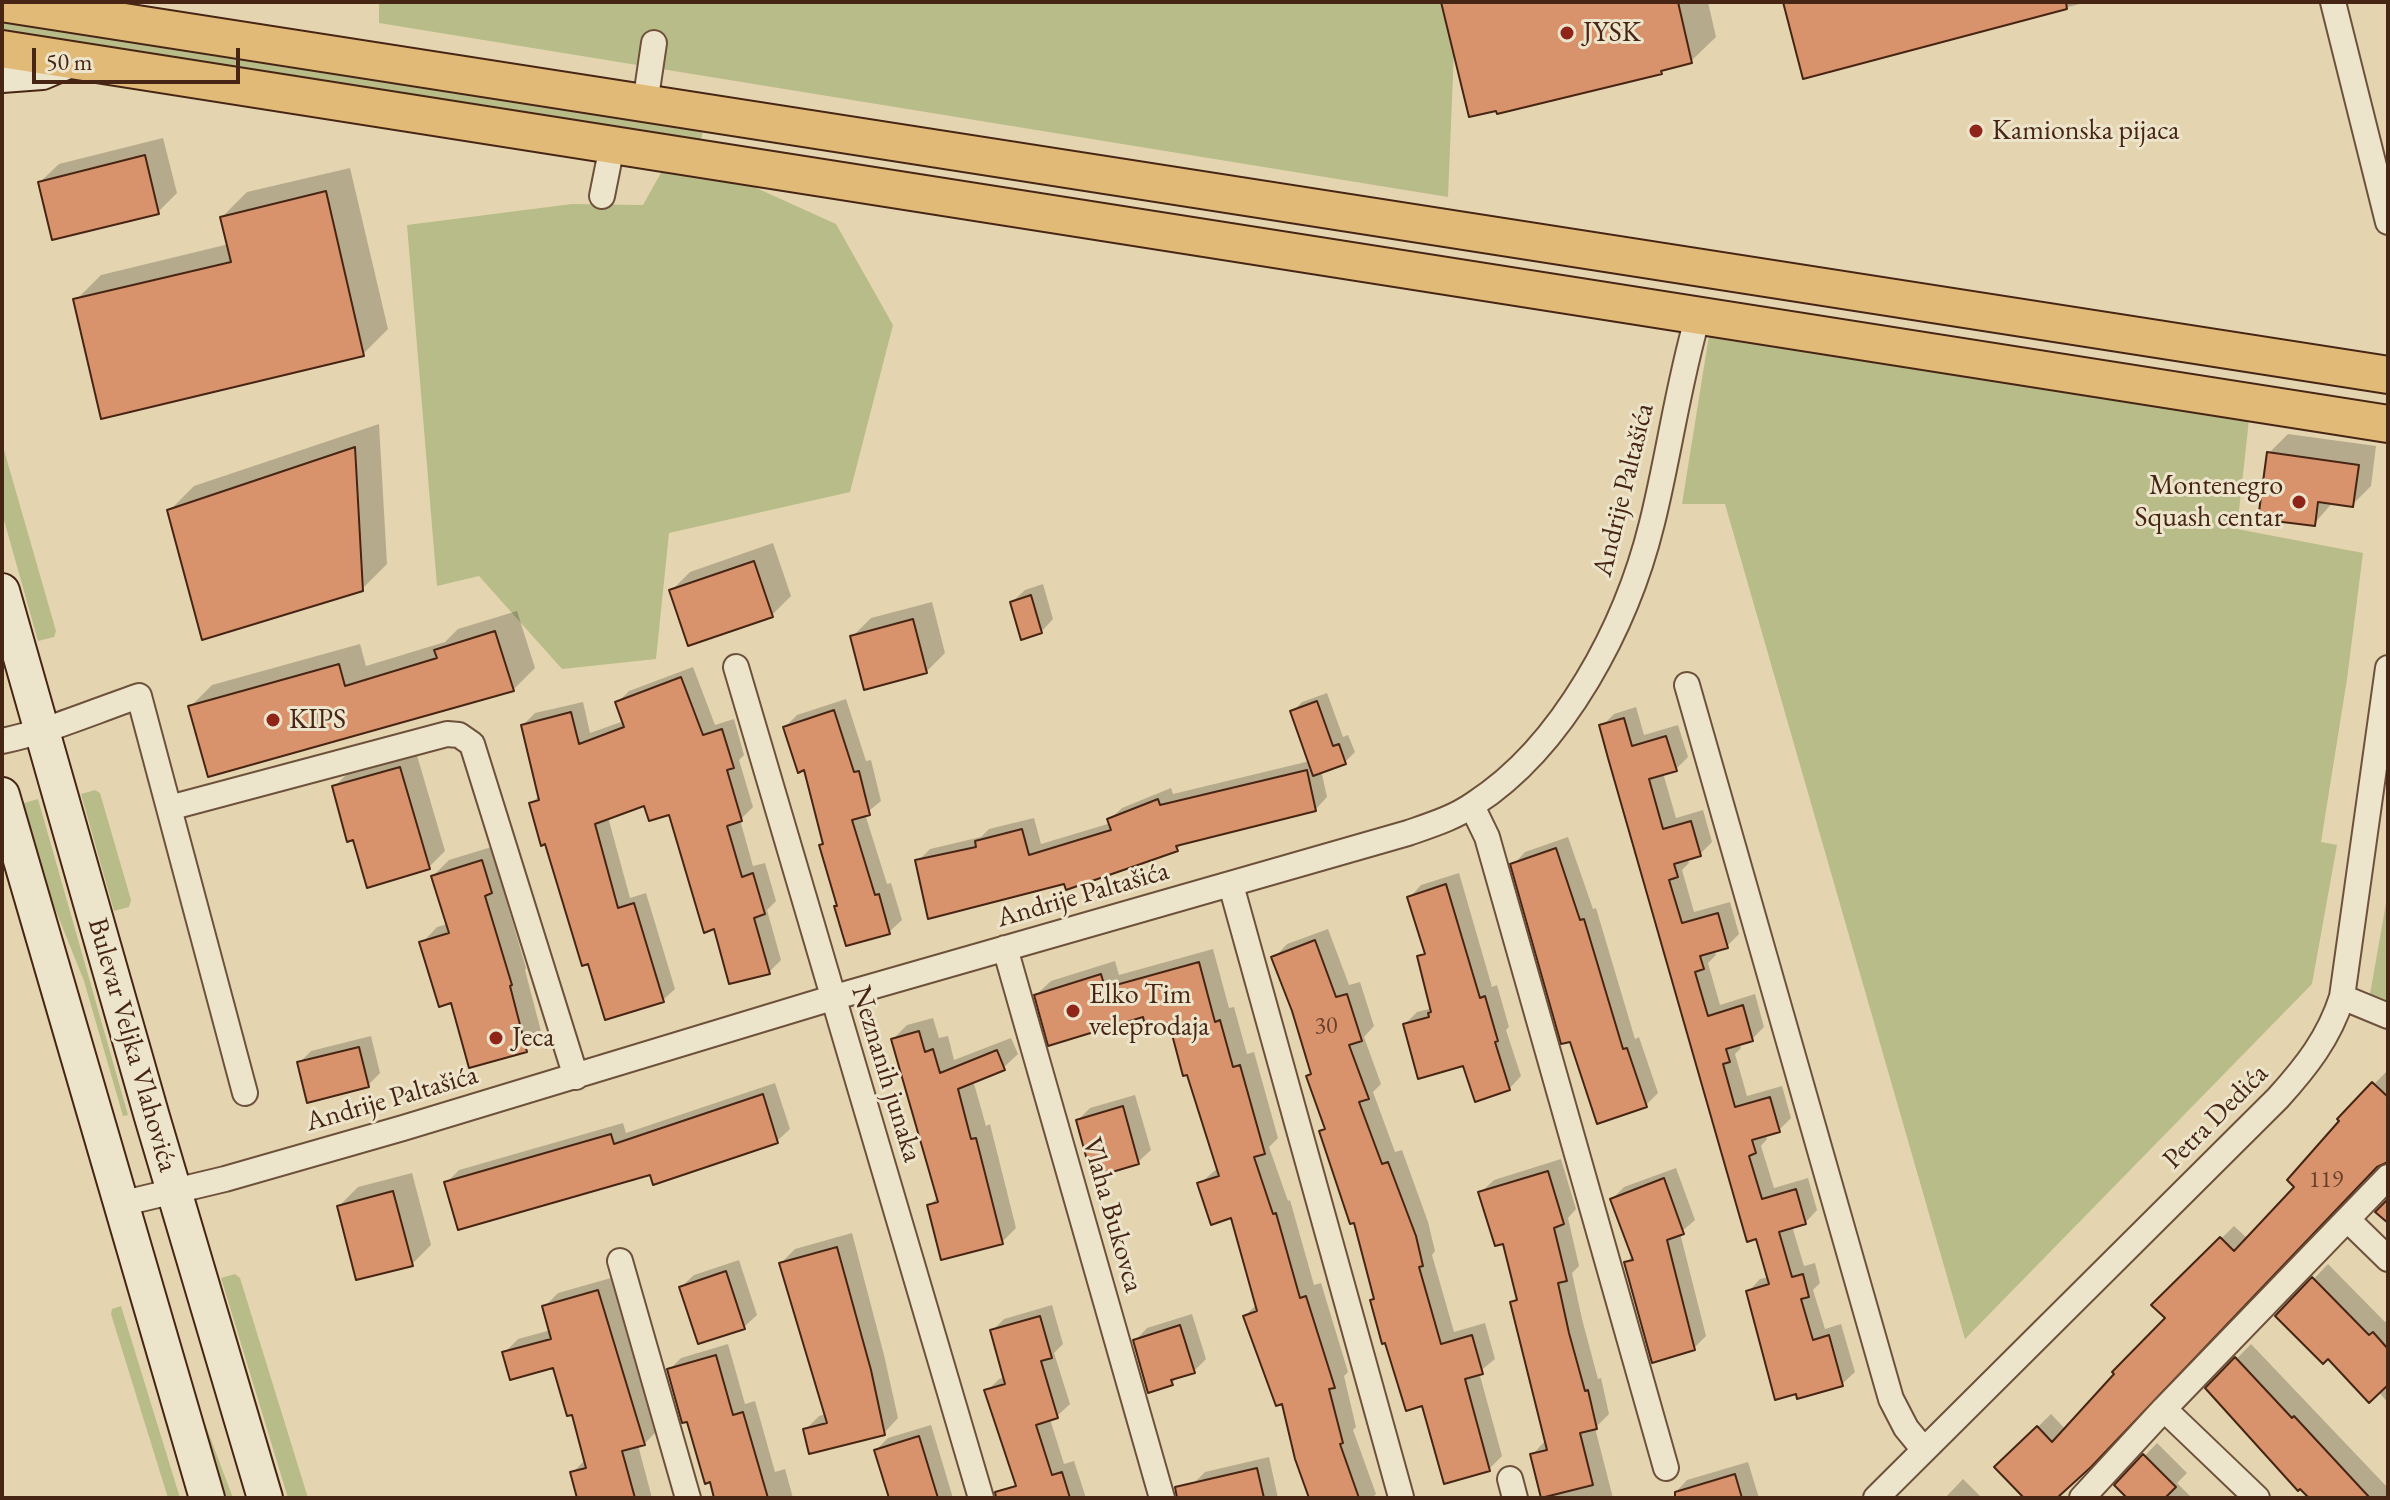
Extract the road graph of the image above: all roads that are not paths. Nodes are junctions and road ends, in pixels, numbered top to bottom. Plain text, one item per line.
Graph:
1 (2333, 2) edge
2 (2, 3) edge
3 (654, 43) dead end
4 (2, 49) edge
5 (70, 60) junction
6 (2, 75) edge
7 (645, 104) junction
8 (612, 146) junction
9 (602, 196) dead end
10 (2388, 222) edge
11 (1698, 316) junction
12 (2388, 375) edge
13 (2388, 424) edge
14 (2, 591) edge
15 (736, 667) dead end
16 (2388, 668) edge
17 (1687, 685) dead end
18 (44, 732) junction
19 (2, 741) edge
20 (2, 795) edge
21 (1472, 806) junction
22 (169, 808) junction
23 (1231, 885) junction
24 (1005, 948) junction
25 (2342, 997) junction
26 (832, 998) junction
27 (2388, 1016) edge
28 (576, 1077) junction
29 (245, 1093) dead end
30 (2388, 1177) edge
31 (174, 1190) junction
32 (120, 1204) junction
33 (2348, 1220) junction
34 (2388, 1259) edge
35 (620, 1261) dead end
36 (2164, 1409) junction
37 (1924, 1450) junction
38 (1666, 1468) dead end
39 (1401, 1497) edge
40 (207, 1498) edge
41 (265, 1498) edge
42 (688, 1498) edge
43 (981, 1498) edge
44 (1162, 1498) edge
45 (1876, 1498) edge
46 (2082, 1498) edge
47 (2257, 1498) edge

1 - 10 street
2 - 7 main road
3 - 7 street
4 - 5 main road
5 - 6 main road
5 - 8 main road
7 - 12 main road
8 - 9 street
8 - 11 main road
11 - 13 main road
11 - 21 street, Andrije Paltašića
14 - 18 main road, Bulevar Veljka Vlahovića
15 - 26 street, Neznanih junaka
16 - 25 street, Petra Dedića
17 - 37 street
18 - 19 street
18 - 22 street
18 - 31 main road, Bulevar Veljka Vlahovića
20 - 32 main road, Bulevar Veljka Vlahovića
21 - 23 street, Andrije Paltašića
21 - 38 street
22 - 28 street
22 - 29 street
23 - 24 street, Andrije Paltašića
23 - 39 street
24 - 26 street, Andrije Paltašića
24 - 44 street, Vlaha Bukovca
25 - 27 street
25 - 37 street, Petra Dedića
26 - 28 street, Andrije Paltašića
26 - 43 street, Neznanih junaka
28 - 31 street, Andrije Paltašića
30 - 33 street
31 - 32 street, Andrije Paltašića
31 - 41 main road, Bulevar Veljka Vlahovića
32 - 40 main road, Bulevar Veljka Vlahovića
33 - 34 street
33 - 36 street
35 - 42 street
36 - 46 street
36 - 47 street
37 - 45 street, Petra Dedića

